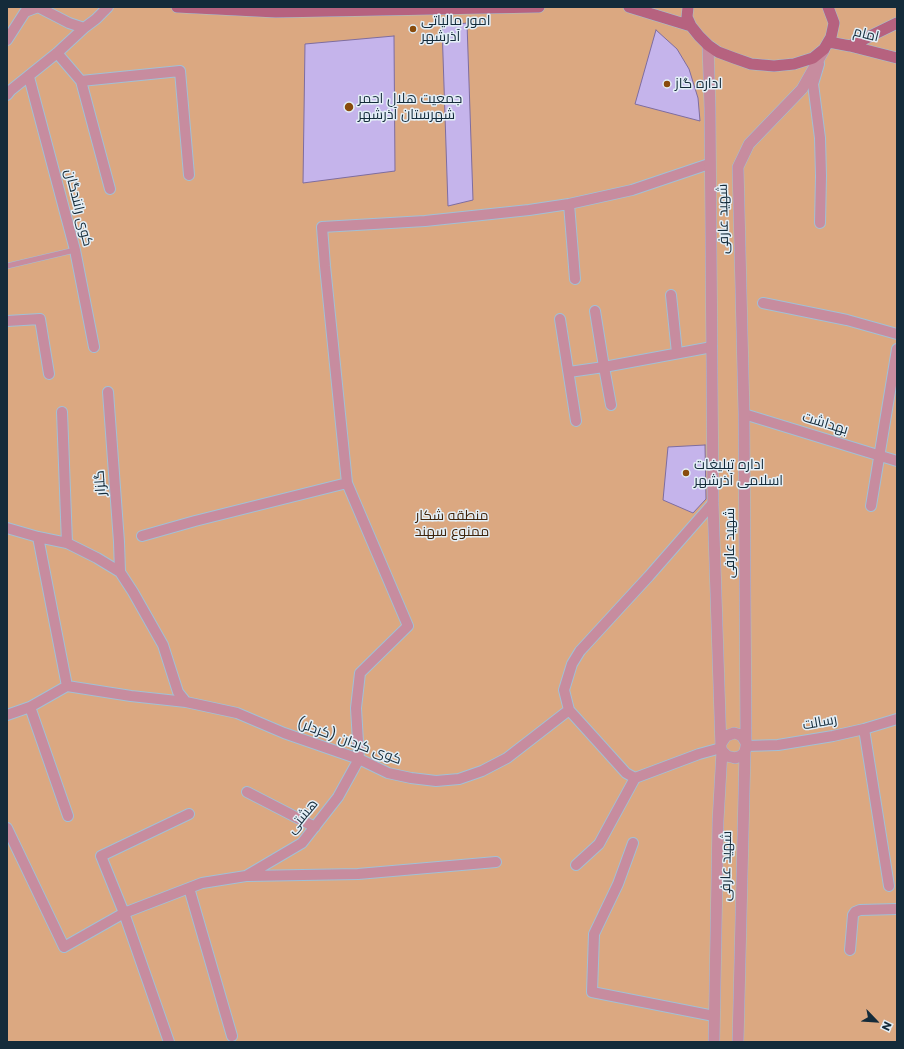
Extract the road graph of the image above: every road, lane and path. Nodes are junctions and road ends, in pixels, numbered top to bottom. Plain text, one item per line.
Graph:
1 (108, 7) edge
2 (177, 7) edge
3 (538, 7) edge
4 (629, 7) edge
5 (688, 7) edge
6 (828, 7) edge
7 (897, 24) edge
8 (691, 26) junction
9 (84, 28) junction
10 (7, 40) edge
11 (708, 45) junction
12 (826, 45) junction
13 (850, 46) junction
14 (57, 53) junction
15 (897, 58) edge
16 (29, 76) junction
17 (81, 81) junction
18 (7, 95) edge
19 (709, 164) junction
20 (189, 175) dead end
21 (110, 189) dead end
22 (569, 204) junction
23 (820, 223) dead end
24 (75, 250) junction
25 (7, 266) edge
26 (575, 279) dead end
27 (671, 295) dead end
28 (763, 303) dead end
29 (595, 310) dead end
30 (560, 319) dead end
31 (7, 321) edge
32 (897, 334) edge
33 (94, 347) dead end
34 (712, 347) junction
35 (897, 349) edge
36 (677, 353) junction
37 (604, 367) junction
38 (569, 372) junction
39 (49, 374) dead end
40 (108, 392) dead end
41 (611, 404) dead end
42 (62, 412) dead end
43 (744, 414) junction
44 (576, 421) dead end
45 (880, 456) junction
46 (897, 461) edge
47 (347, 483) junction
48 (713, 503) junction
49 (871, 506) dead end
50 (7, 528) edge
51 (142, 536) dead end
52 (38, 537) junction
53 (67, 543) junction
54 (120, 572) junction
55 (67, 686) junction
56 (186, 702) junction
57 (30, 707) junction
58 (569, 710) junction
59 (7, 715) edge
60 (897, 719) edge
61 (864, 729) junction
62 (745, 746) junction
63 (722, 747) junction
64 (359, 759) junction
65 (635, 778) junction
66 (247, 792) dead end
67 (189, 814) dead end
68 (68, 816) dead end
69 (315, 826) junction
70 (7, 828) edge
71 (633, 843) dead end
72 (496, 862) dead end
73 (576, 865) dead end
74 (246, 876) junction
75 (889, 886) dead end
76 (189, 888) junction
77 (897, 909) edge
78 (124, 912) junction
79 (850, 950) dead end
80 (714, 1016) junction
81 (232, 1036) dead end
82 (169, 1042) edge
83 (714, 1042) edge
84 (738, 1042) edge

1 - 9 street
2 - 3 main road
4 - 8 main road
5 - 8 main road
6 - 12 main road
7 - 13 main road
8 - 11 main road
9 - 10 street
9 - 14 street
11 - 12 main road
11 - 19 street, شهید عارفی
12 - 13 main road, امام
12 - 23 street
12 - 43 street, شهید عارفی
13 - 15 main road, امام
14 - 16 street
14 - 17 street
16 - 18 street
16 - 24 street, کوی رانندگان
17 - 20 street
17 - 21 street
19 - 22 street
19 - 34 street, شهید عارفی
22 - 26 street
22 - 47 street
24 - 25 lane
24 - 33 street, کوی رانندگان
27 - 36 street
28 - 32 street
29 - 37 street
30 - 38 street
31 - 39 street
34 - 36 street
34 - 48 street, شهید عارفی
35 - 45 street
36 - 37 street
37 - 38 street
37 - 41 street
38 - 44 street
40 - 54 street, گلزار
42 - 53 street
43 - 45 street, بهداشت
43 - 62 street, شهید عارفی
45 - 46 street, بهداشت
45 - 49 street
47 - 51 street
47 - 64 street
48 - 58 street
48 - 63 street, شهید عارفی
50 - 52 street
52 - 53 street
52 - 55 street
53 - 54 street
54 - 56 street
55 - 56 street, کوی کردان (کردلر)
55 - 57 street
56 - 64 street, کوی کردان (کردلر)
57 - 59 street
57 - 68 street
58 - 64 street, کوی کردان (کردلر)
58 - 65 street
60 - 61 street, رسالت
61 - 62 street, رسالت
61 - 75 street
62 - 63 street
62 - 63 street
62 - 84 street, شهید عارفی
63 - 65 street
63 - 80 street, شهید عارفی
64 - 69 street, هشتی
65 - 73 street
66 - 69 street
67 - 78 street
69 - 74 street, هشتی
70 - 78 street, هشتی
71 - 80 street
72 - 74 street
74 - 76 street, هشتی
76 - 78 street, هشتی
76 - 81 street
77 - 79 street
78 - 82 street
80 - 83 street, شهید عارفی

